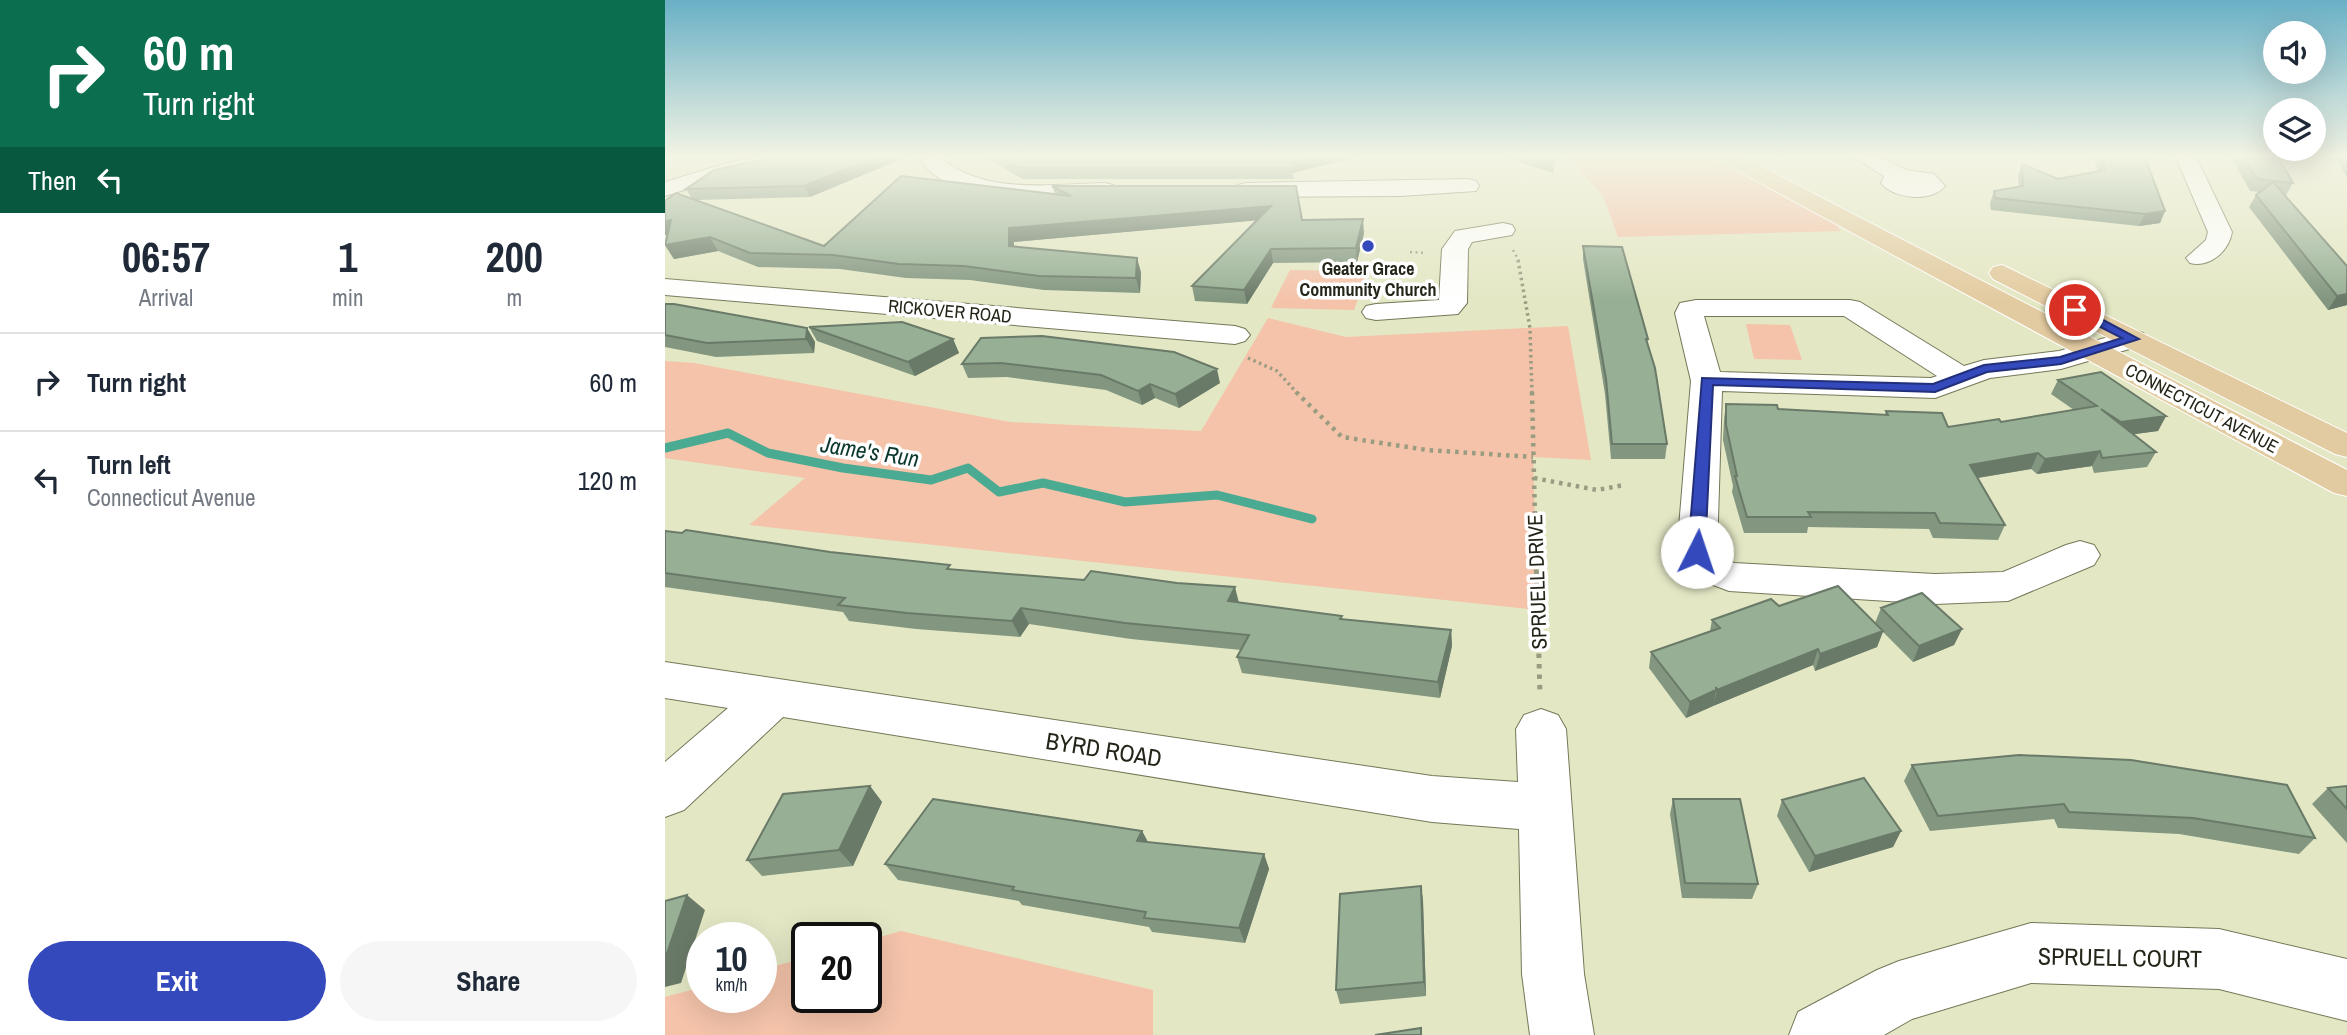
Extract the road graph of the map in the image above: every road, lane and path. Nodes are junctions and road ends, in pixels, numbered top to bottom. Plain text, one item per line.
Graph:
1 (1482, 203) edge
2 (1814, 203) edge
3 (1863, 203) edge
4 (2207, 203) edge
5 (1498, 222) junction
6 (1410, 253) dead end
7 (1428, 253) dead end
8 (2199, 258) dead end
9 (665, 287) edge
10 (1376, 312) dead end
11 (2133, 339) junction
12 (1238, 346) joint
13 (2092, 350) junction
14 (1961, 378) junction
15 (1707, 381) junction
16 (2347, 447) edge
17 (1533, 457) junction
18 (1534, 478) junction
19 (1624, 485) dead end
20 (2347, 485) edge
21 (2080, 555) dead end
22 (665, 681) edge
23 (773, 698) junction
24 (1541, 729) joint
25 (665, 794) edge
26 (1543, 808) junction
27 (2347, 990) edge
28 (1562, 1035) edge
29 (1821, 1035) edge

1 - 5 street
2 - 13 main road, CONNECTICUT AVENUE
3 - 11 main road, CONNECTICUT AVENUE
4 - 8 street
5 - 10 street
5 - 17 path, SPRUELL DRIVE
6 - 7 path
9 - 12 street, RICKOVER ROAD
11 - 13 street
11 - 16 main road, CONNECTICUT AVENUE
12 - 17 path
13 - 14 street
13 - 20 main road, CONNECTICUT AVENUE
14 - 15 street
14 - 15 street
15 - 21 street
17 - 18 path, SPRUELL DRIVE
18 - 19 path
18 - 24 path, SPRUELL DRIVE
22 - 23 street, BYRD ROAD
23 - 25 street
23 - 26 street, BYRD ROAD
24 - 26 street
26 - 28 street
27 - 29 street, SPRUELL COURT

